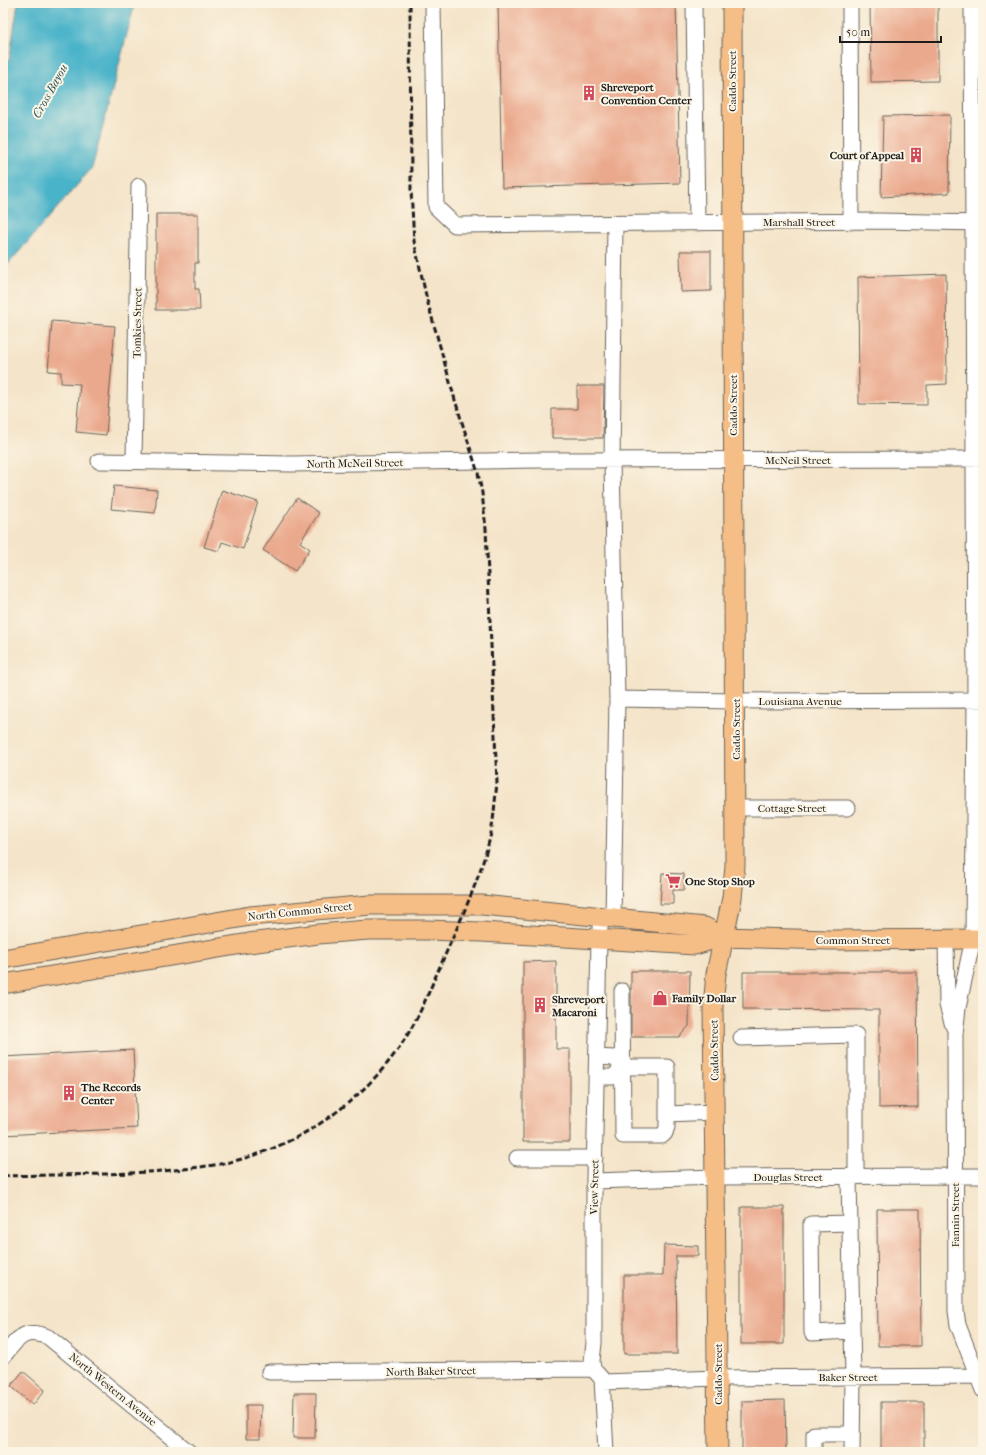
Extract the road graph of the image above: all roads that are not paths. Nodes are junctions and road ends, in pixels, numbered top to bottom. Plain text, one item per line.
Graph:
1 (433, 3) edge
2 (694, 3) edge
3 (732, 3) edge
4 (850, 3) edge
5 (972, 3) edge
6 (978, 64) edge
7 (139, 186) dead end
8 (851, 222) junction
9 (697, 223) junction
10 (733, 223) junction
11 (978, 223) edge
12 (615, 224) junction
13 (978, 459) edge
14 (733, 460) junction
15 (99, 461) dead end
16 (134, 461) junction
17 (612, 461) junction
18 (617, 699) junction
19 (979, 700) edge
20 (736, 702) junction
21 (736, 808) junction
22 (848, 808) dead end
23 (607, 918) junction
24 (722, 937) junction
25 (946, 939) junction
26 (978, 939) edge
27 (599, 940) junction
28 (3, 958) edge
29 (3, 984) edge
30 (622, 991) dead end
31 (955, 1034) junction
32 (741, 1038) dead end
33 (597, 1057) junction
34 (623, 1067) junction
35 (597, 1077) junction
36 (715, 1112) junction
37 (667, 1114) junction
38 (517, 1158) dead end
39 (595, 1158) junction
40 (955, 1176) junction
41 (983, 1176) edge
42 (716, 1177) junction
43 (852, 1177) junction
44 (594, 1181) junction
45 (850, 1222) junction
46 (852, 1331) junction
47 (3, 1357) edge
48 (593, 1369) junction
49 (269, 1372) dead end
50 (977, 1376) junction
51 (853, 1377) junction
52 (718, 1378) junction
53 (603, 1382) junction
54 (983, 1390) edge
55 (852, 1434) junction
56 (185, 1451) edge
57 (606, 1452) edge
58 (718, 1452) edge
59 (814, 1452) edge
60 (852, 1452) edge

1 - 12 street, Marshall Street
2 - 9 street
3 - 10 main road, Caddo Street
4 - 8 street
5 - 6 street, Fannin Street
6 - 11 street, Fannin Street
7 - 16 street, Tomkies Street
8 - 10 street, Marshall Street
8 - 11 street, Marshall Street
9 - 10 street, Marshall Street
9 - 12 street, Marshall Street
10 - 14 main road, Caddo Street
11 - 13 street, Fannin Street
12 - 17 street, View Street
13 - 14 street, McNeil Street
13 - 19 street, Fannin Street
14 - 17 street, McNeil Street
14 - 20 main road, Caddo Street
15 - 16 street, North McNeil Street
16 - 17 street, North McNeil Street
17 - 18 street, View Street
18 - 20 street, Louisiana Avenue
18 - 23 street, View Street
19 - 20 street, Louisiana Avenue
19 - 26 street, Fannin Street
20 - 21 main road, Caddo Street
21 - 22 street, Cottage Street
21 - 24 main road, Caddo Street
23 - 24 main road, Common Street
23 - 27 street, View Street
23 - 28 main road, North Common Street
24 - 25 main road, Common Street
24 - 27 main road, Common Street
24 - 36 main road, Caddo Street
25 - 26 main road, Common Street
25 - 31 street, Fannin Street
26 - 31 street, Fannin Street
27 - 29 main road
27 - 33 street, View Street
30 - 34 street
31 - 40 street, Fannin Street
32 - 43 street
33 - 34 street
33 - 35 street, View Street
34 - 35 street
34 - 37 street
34 - 37 street
35 - 39 street, View Street
36 - 37 street
36 - 42 main road, Caddo Street
38 - 39 street
39 - 44 street, View Street
40 - 41 street, Douglas Street
40 - 43 street, Douglas Street
40 - 50 street, Fannin Street
42 - 43 street, Douglas Street
42 - 44 street, Douglas Street
42 - 52 main road, Caddo Street
43 - 45 street
44 - 48 street, View Street
45 - 46 street
45 - 46 street
46 - 51 street
47 - 56 street, North Western Avenue
48 - 49 street, North Baker Street
48 - 53 street
50 - 51 street, Baker Street
50 - 54 street, Fannin Street
51 - 52 street, Baker Street
51 - 55 street
52 - 53 street, Baker Street
52 - 58 main road, Caddo Street
53 - 57 street
55 - 59 street
55 - 60 street

